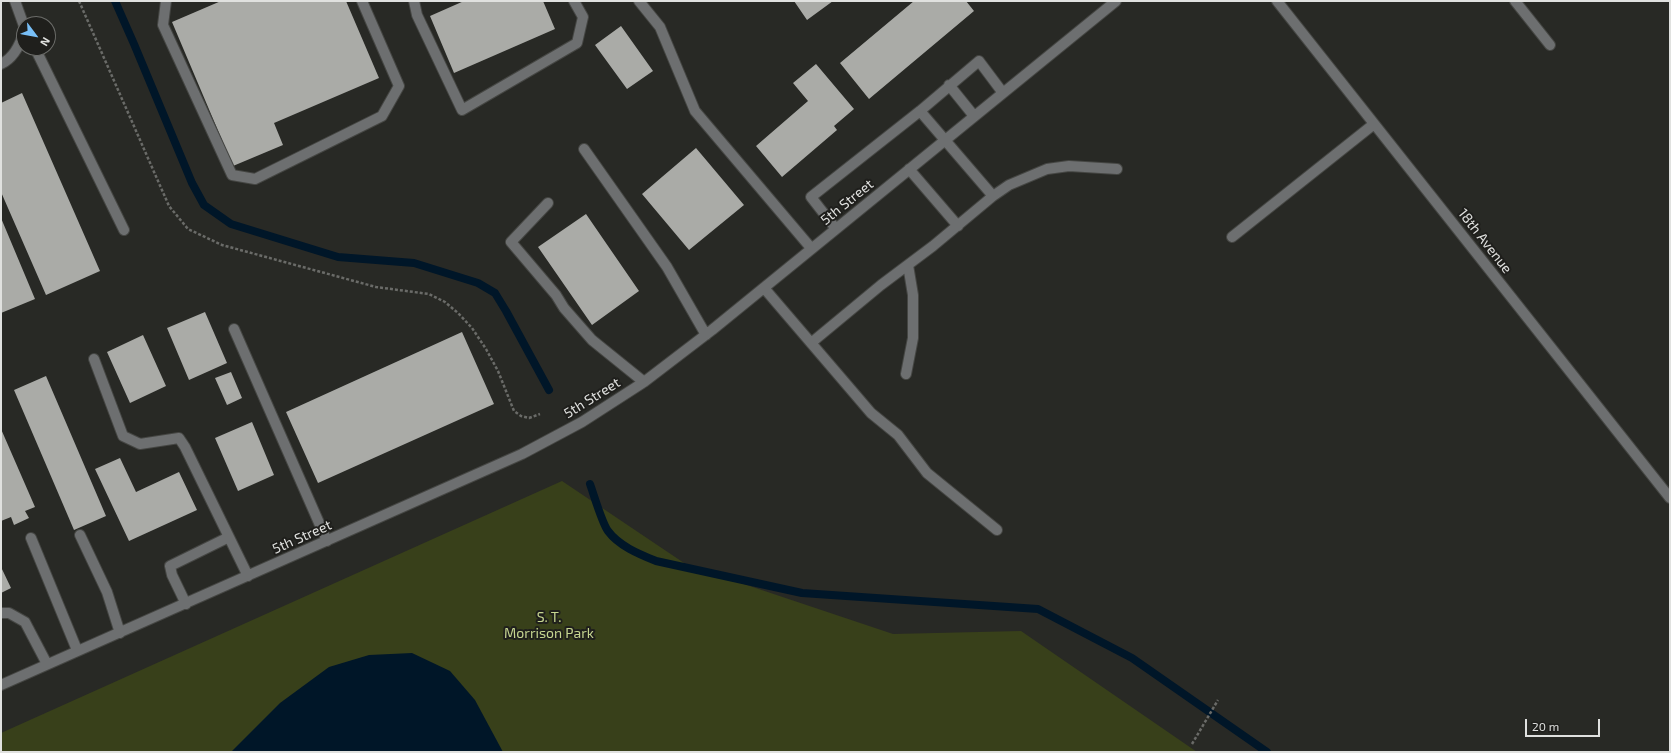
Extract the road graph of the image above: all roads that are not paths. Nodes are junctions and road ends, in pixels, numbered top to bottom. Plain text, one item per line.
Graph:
1 (15, 1) edge
2 (166, 1) edge
3 (362, 1) edge
4 (414, 1) edge
5 (574, 1) edge
6 (639, 1) edge
7 (1116, 1) edge
8 (1277, 1) edge
9 (1516, 1) edge
10 (20, 16) edge
11 (1550, 45) dead end
12 (16, 51) edge
13 (39, 56) edge
14 (1, 64) edge
15 (950, 85) junction
16 (1003, 93) junction
17 (920, 111) junction
18 (974, 116) junction
19 (1374, 124) junction
20 (944, 140) junction
21 (584, 149) dead end
22 (909, 169) junction
23 (1117, 169) dead end
24 (993, 196) junction
25 (548, 203) dead end
26 (958, 226) junction
27 (836, 229) junction
28 (124, 230) dead end
29 (1232, 237) dead end
30 (811, 248) junction
31 (908, 265) junction
32 (764, 288) junction
33 (234, 329) dead end
34 (706, 335) junction
35 (811, 343) junction
36 (94, 359) dead end
37 (906, 374) dead end
38 (644, 382) junction
39 (1670, 498) edge
40 (996, 530) dead end
41 (80, 536) dead end
42 (229, 537) junction
43 (31, 538) dead end
44 (327, 541) junction
45 (248, 576) junction
46 (186, 604) junction
47 (1, 614) edge
48 (120, 633) junction
49 (78, 650) junction
50 (47, 664) junction
51 (1, 685) edge

1 - 10 street
2 - 3 street
4 - 5 street
6 - 30 street
7 - 16 street, 5th Street
8 - 19 street, 18th Avenue
9 - 11 street
12 - 14 street
13 - 28 street
15 - 16 street
15 - 17 street
15 - 18 street
16 - 18 street, 5th Street
17 - 20 street
17 - 27 street
18 - 20 street, 5th Street
19 - 29 street
19 - 39 street, 18th Avenue
20 - 22 street, 5th Street
20 - 24 street
21 - 34 street
22 - 26 street
22 - 27 street, 5th Street
23 - 24 street
24 - 26 street
25 - 38 street
26 - 31 street
27 - 30 street, 5th Street
30 - 32 street, 5th Street
31 - 35 street
31 - 37 street
32 - 34 street, 5th Street
32 - 35 street
33 - 44 street
34 - 38 street, 5th Street
35 - 40 street
36 - 42 street
38 - 44 street, 5th Street
41 - 48 street
42 - 45 street
42 - 46 street
43 - 49 street
44 - 45 street, 5th Street
45 - 46 street, 5th Street
46 - 48 street, 5th Street
47 - 50 street
48 - 49 street, 5th Street
49 - 50 street, 5th Street
50 - 51 street, 5th Street

